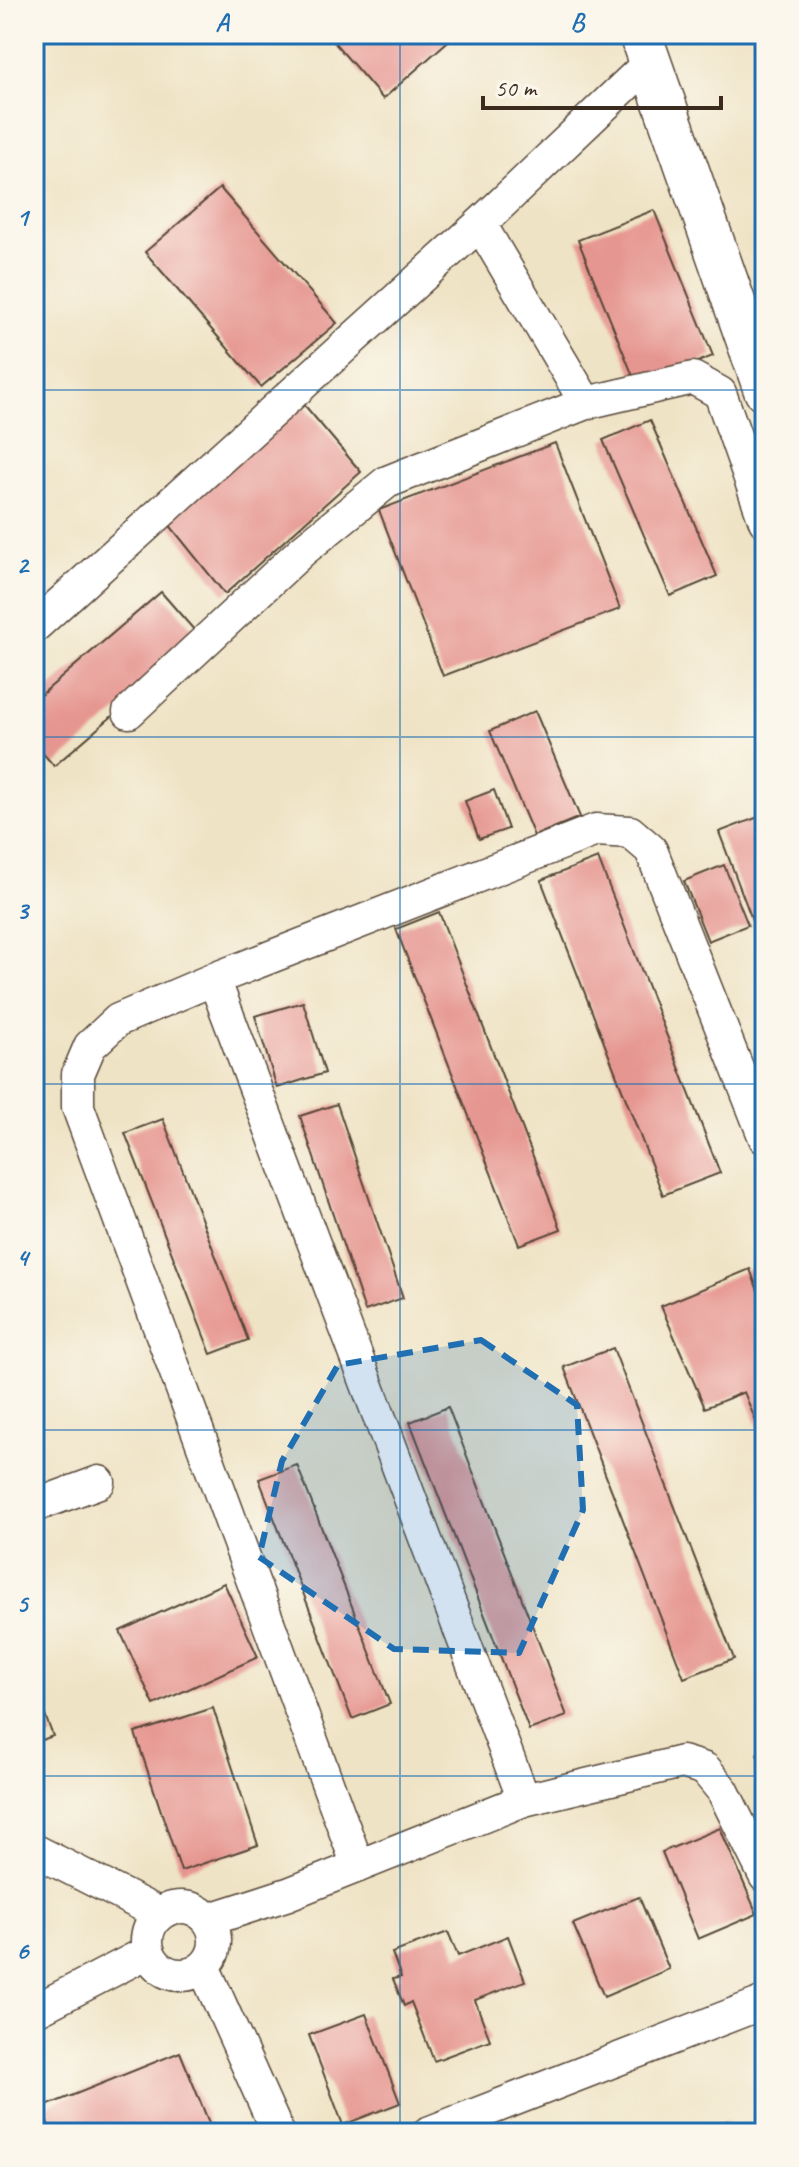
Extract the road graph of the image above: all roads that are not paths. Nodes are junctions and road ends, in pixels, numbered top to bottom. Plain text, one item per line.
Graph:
1 (645, 48) edge
2 (480, 224) junction
3 (765, 390) edge
4 (586, 403) junction
5 (765, 521) edge
6 (34, 627) edge
7 (129, 712) dead end
8 (214, 979) junction
9 (765, 1138) edge
10 (99, 1482) dead end
11 (34, 1506) edge
12 (524, 1800) junction
13 (34, 1850) edge
14 (358, 1866) junction
15 (765, 1876) edge
16 (160, 1914) junction
17 (208, 1920) junction
18 (148, 1952) junction
19 (204, 1968) junction
20 (765, 2002) edge
21 (34, 2011) edge
22 (278, 2133) edge
23 (428, 2133) edge

1 - 2 lane
1 - 3 main road
2 - 4 lane
2 - 6 lane
4 - 5 lane
4 - 7 lane
8 - 9 lane
8 - 12 lane
8 - 14 lane
10 - 11 lane
12 - 14 lane
12 - 15 lane
13 - 16 lane
14 - 17 lane
16 - 17 lane
16 - 18 lane
17 - 19 lane
18 - 19 lane
18 - 21 lane
19 - 22 lane
20 - 23 lane

